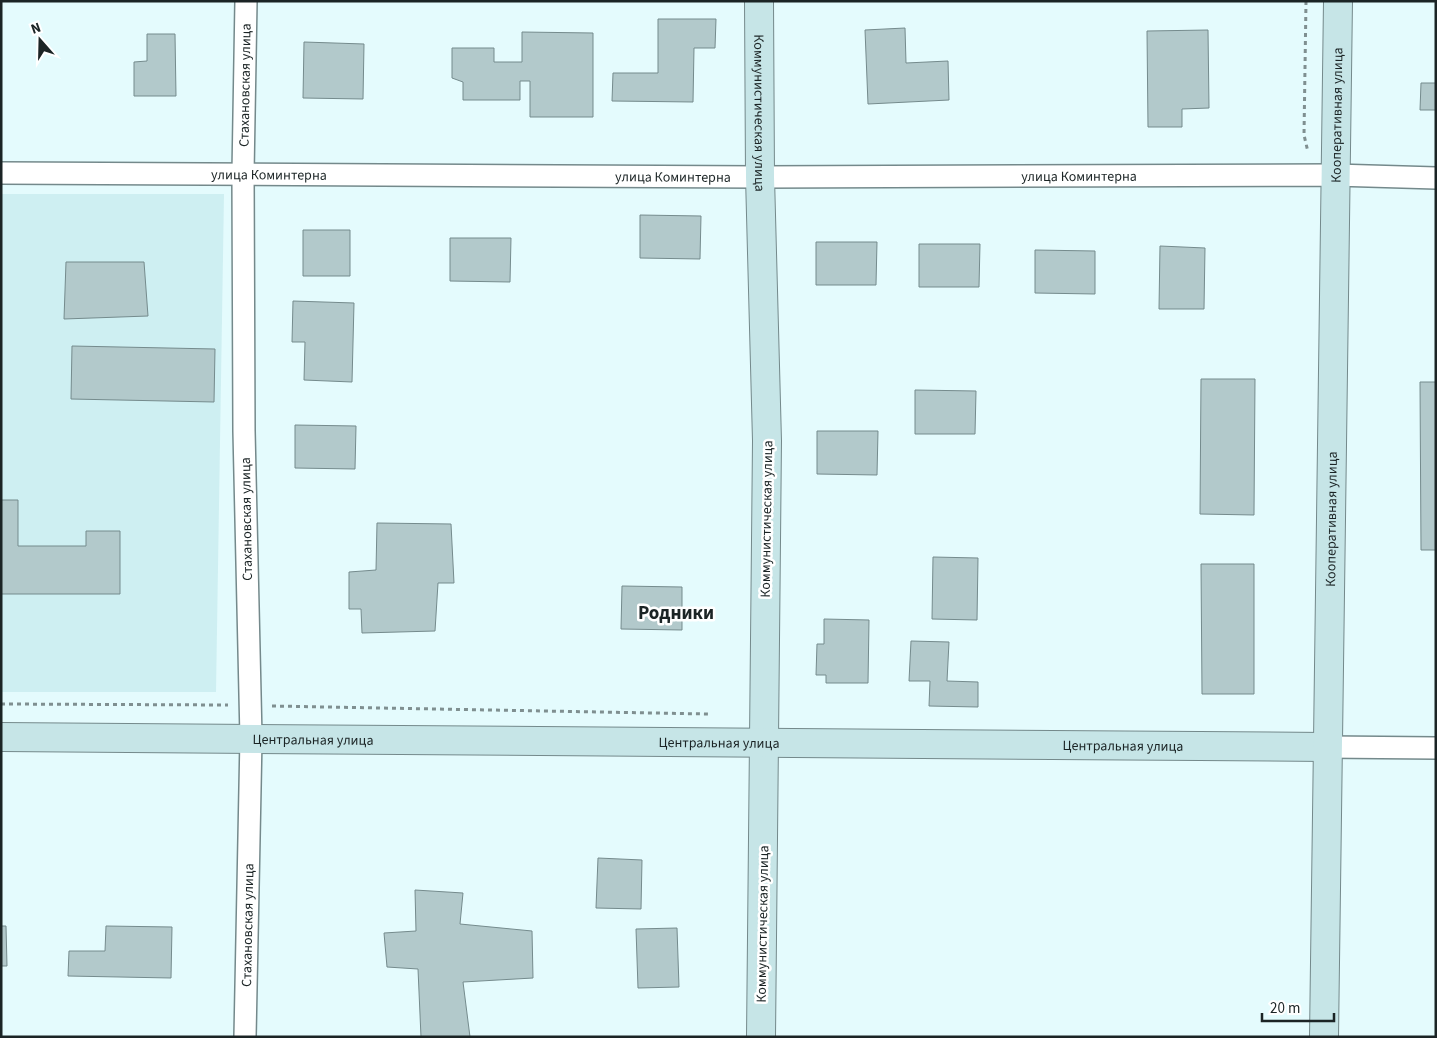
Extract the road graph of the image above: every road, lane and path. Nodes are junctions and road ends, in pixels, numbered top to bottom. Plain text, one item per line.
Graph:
1 (246, 1) edge
2 (759, 1) edge
3 (1306, 1) edge
4 (1338, 1) edge
5 (1, 173) edge
6 (243, 173) junction
7 (1324, 175) junction
8 (760, 177) junction
9 (1436, 178) edge
10 (1, 704) edge
11 (250, 705) junction
12 (712, 714) dead end
13 (1, 737) edge
14 (251, 738) junction
15 (763, 742) junction
16 (1326, 747) junction
17 (1436, 748) edge
18 (245, 1037) edge
19 (761, 1037) edge
20 (1324, 1037) edge

1 - 6 street, Стахановская улица
2 - 8 street, Коммунистическая улица
3 - 7 path
4 - 7 street, Кооперативная улица
5 - 6 street, улица Коминтерна
6 - 8 street, улица Коминтерна
6 - 11 street, Стахановская улица
7 - 8 street, улица Коминтерна
7 - 9 street, улица Коминтерна
7 - 16 street, Кооперативная улица
8 - 15 street, Коммунистическая улица
10 - 11 path
11 - 12 path
11 - 14 street, Стахановская улица
13 - 14 street, Центральная улица
14 - 15 street, Центральная улица
14 - 18 street, Стахановская улица
15 - 16 street, Центральная улица
15 - 19 street, Коммунистическая улица
16 - 17 street, Центральная улица
16 - 20 street, Кооперативная улица

